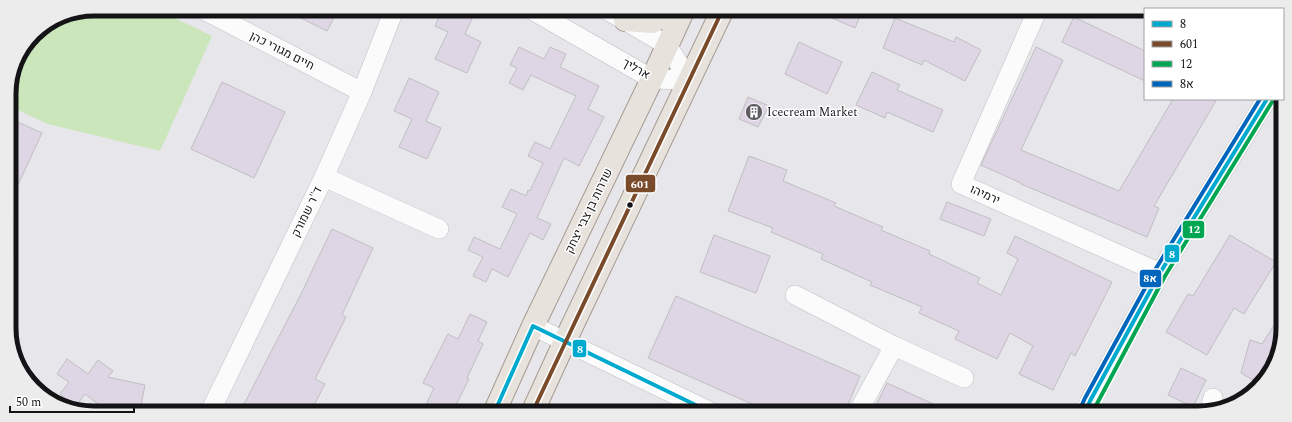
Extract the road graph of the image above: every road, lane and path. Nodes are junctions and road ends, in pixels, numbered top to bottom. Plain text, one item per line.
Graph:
1 (215, 16) edge
2 (392, 16) edge
3 (542, 16) edge
4 (618, 16) edge
5 (621, 16) edge
6 (662, 16) edge
7 (681, 16) edge
8 (720, 16) edge
9 (1035, 16) edge
10 (667, 45) junction
11 (652, 79) junction
12 (689, 80) junction
13 (362, 92) junction
14 (1266, 100) edge
15 (324, 177) junction
16 (439, 229) dead end
17 (1160, 273) junction
18 (795, 295) dead end
19 (533, 326) junction
20 (565, 341) junction
21 (894, 346) junction
22 (964, 378) dead end
23 (213, 406) edge
24 (497, 406) edge
25 (535, 406) edge
26 (698, 406) edge
27 (861, 406) edge
28 (1088, 406) edge

1 - 13 street, חיים מגורי כהן
2 - 13 street, ד"ר שמורק
3 - 11 street, ארליך
4 - 10 street
5 - 6 main road
7 - 10 main road, שדרות בן צבי יצחק
8 - 12 main road
9 - 17 street, ירמיהו
10 - 11 main road, שדרות בן צבי יצחק
10 - 12 street
11 - 12 street, ארליך
11 - 19 main road, שדרות בן צבי יצחק
12 - 20 main road
13 - 15 street, ד"ר שמורק
14 - 17 street
15 - 16 street
15 - 23 street, ד"ר שמורק
17 - 28 street
18 - 21 street
19 - 20 street
19 - 24 main road, שדרות בן צבי יצחק
20 - 25 main road
20 - 26 street
21 - 22 street
21 - 27 street

